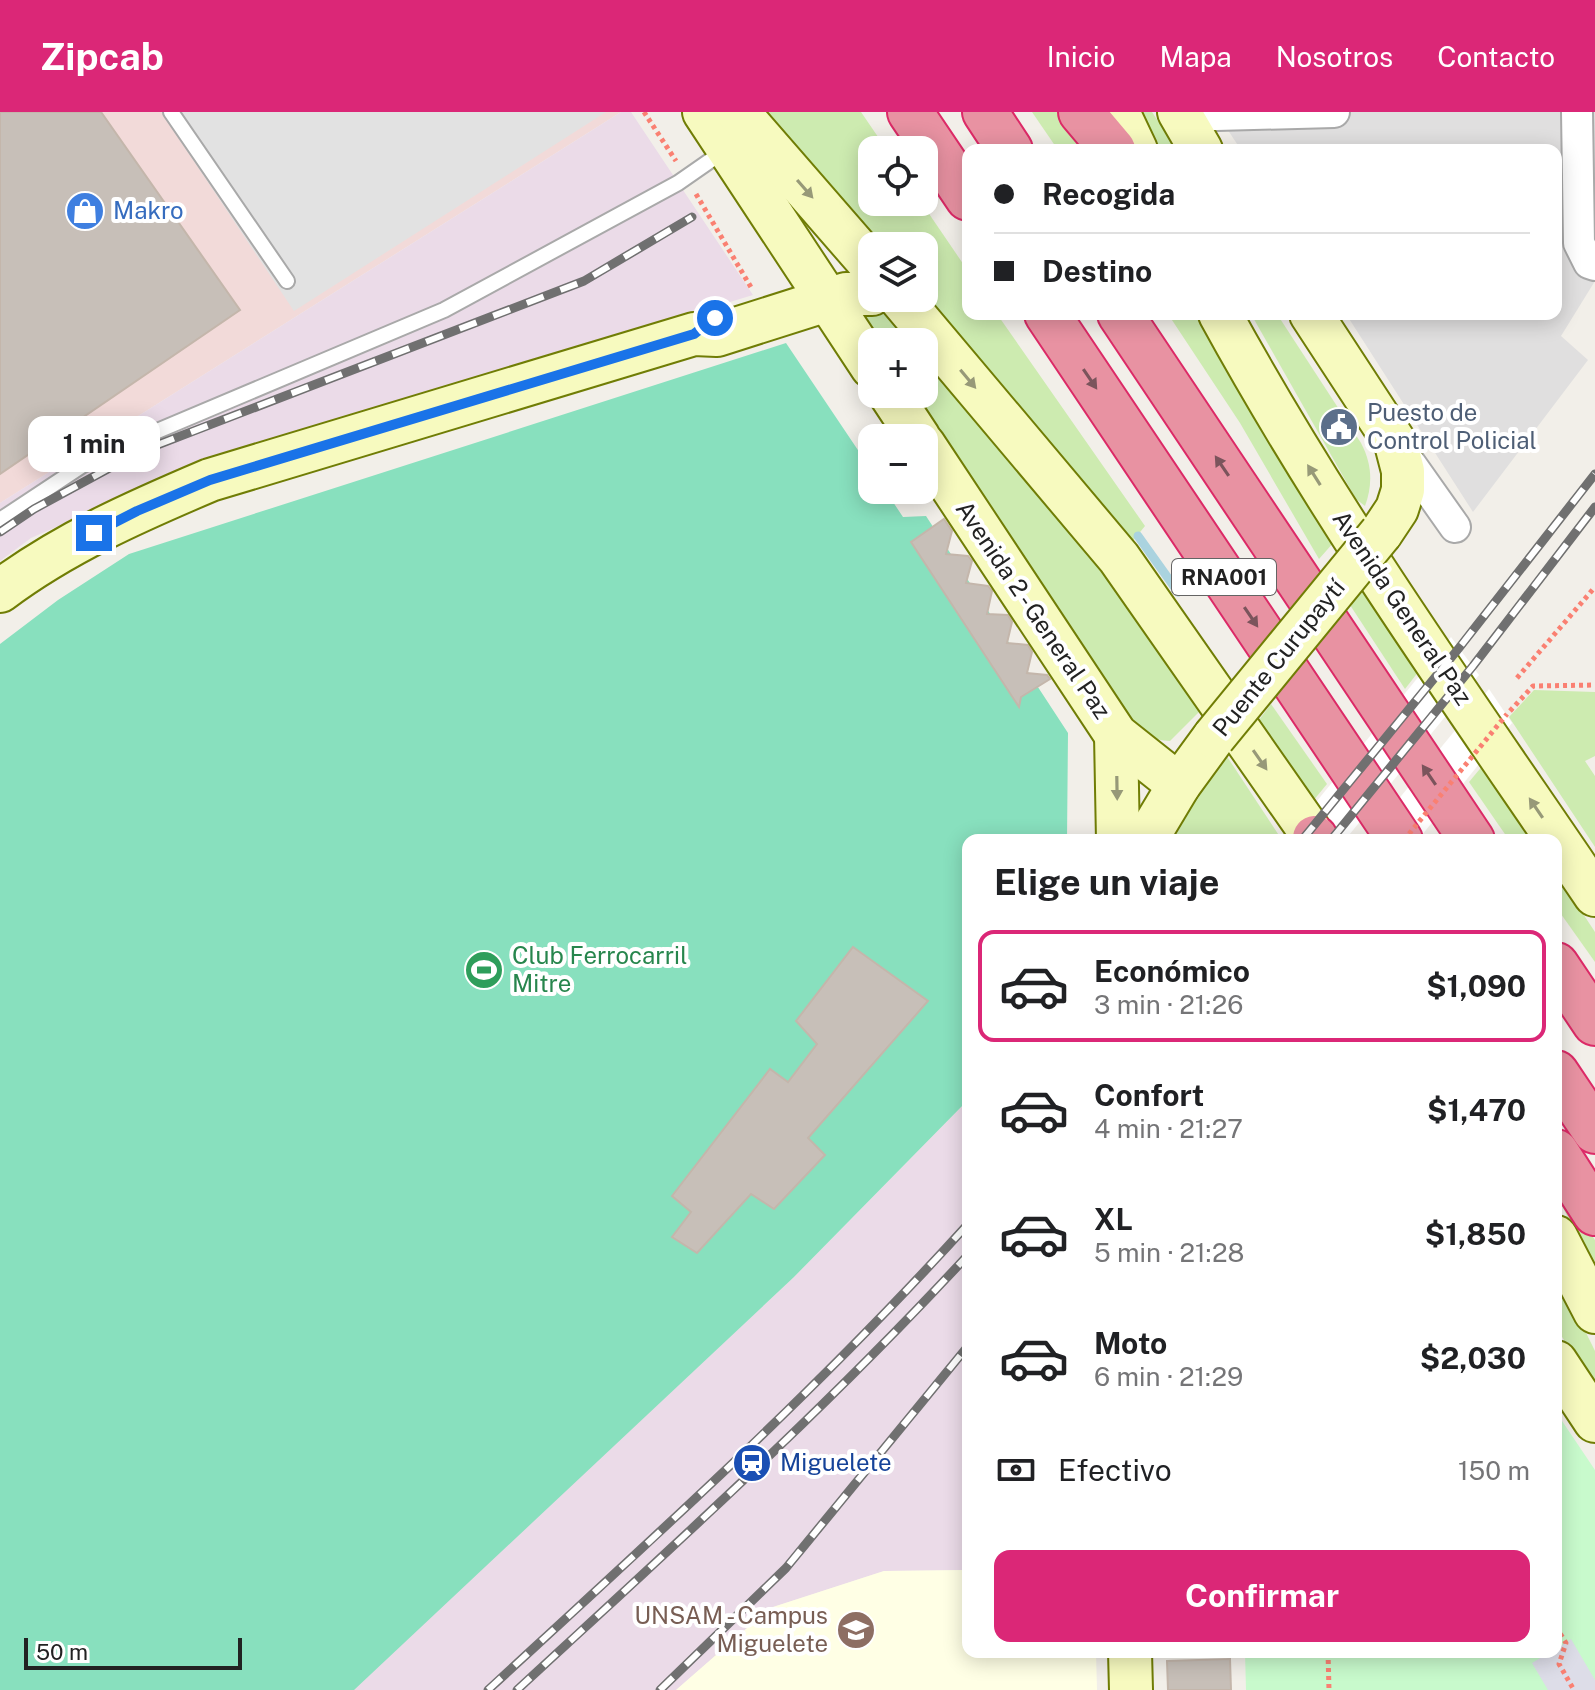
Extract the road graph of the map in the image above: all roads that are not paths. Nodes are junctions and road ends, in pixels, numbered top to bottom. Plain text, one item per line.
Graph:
1 (171, 112) edge
2 (704, 112) edge
3 (910, 112) edge
4 (985, 112) edge
5 (1081, 112) edge
6 (1118, 112) edge
7 (1334, 112) edge
8 (1577, 112) edge
9 (1183, 122) edge
10 (740, 134) edge
11 (1006, 144) edge
12 (1108, 144) edge
13 (1133, 144) edge
14 (962, 189) edge
15 (786, 241) junction
16 (858, 252) edge
17 (1592, 264) edge
18 (287, 281) dead end
19 (858, 295) edge
20 (827, 300) junction
21 (903, 312) edge
22 (1051, 320) edge
23 (1124, 320) edge
24 (1223, 320) edge
25 (1315, 320) edge
26 (694, 334) junction
27 (858, 346) edge
28 (1396, 444) junction
29 (938, 466) edge
30 (0, 520) edge
31 (1455, 527) dead end
32 (0, 591) edge
33 (1116, 735) junction
34 (1179, 785) junction
35 (1118, 834) edge
36 (1150, 834) edge
37 (1312, 834) edge
38 (1398, 834) edge
39 (1468, 834) edge
40 (1554, 834) edge
41 (1562, 846) edge
42 (1595, 895) edge
43 (1562, 974) edge
44 (1595, 1023) edge
45 (1562, 1082) edge
46 (1595, 1131) edge
47 (1562, 1161) edge
48 (1595, 1213) edge
49 (1562, 1249) edge
50 (1595, 1312) edge
51 (1562, 1371) edge
52 (1595, 1421) edge
53 (1130, 1658) edge
54 (1131, 1690) edge

1 - 18 lane
2 - 10 street
3 - 14 highway
4 - 11 highway
5 - 12 highway
6 - 13 street
7 - 9 street
8 - 17 street
10 - 15 street
10 -> 16 street
10 - 30 lane
15 - 20 street
15 - 26 street
19 - 20 street
20 - 26 street
20 - 27 street
21 -> 37 street
22 -> 38 highway, RNA001
39 -> 23 highway, RNA001
40 -> 24 street, Avenida General Paz
25 - 28 street
26 - 32 street
28 - 31 street
28 - 34 street, Puente Curupaytí, bridge
29 - 33 street, Avenida 2 - General Paz
33 - 34 street, Avenida 2 - General Paz
33 -> 35 street, Avenida 2 - General Paz
34 - 36 street, Puente Curupaytí
42 -> 41 street, Avenida General Paz
43 - 44 highway
45 - 46 highway
47 - 48 highway
49 - 50 street
51 - 52 street
53 - 54 street

